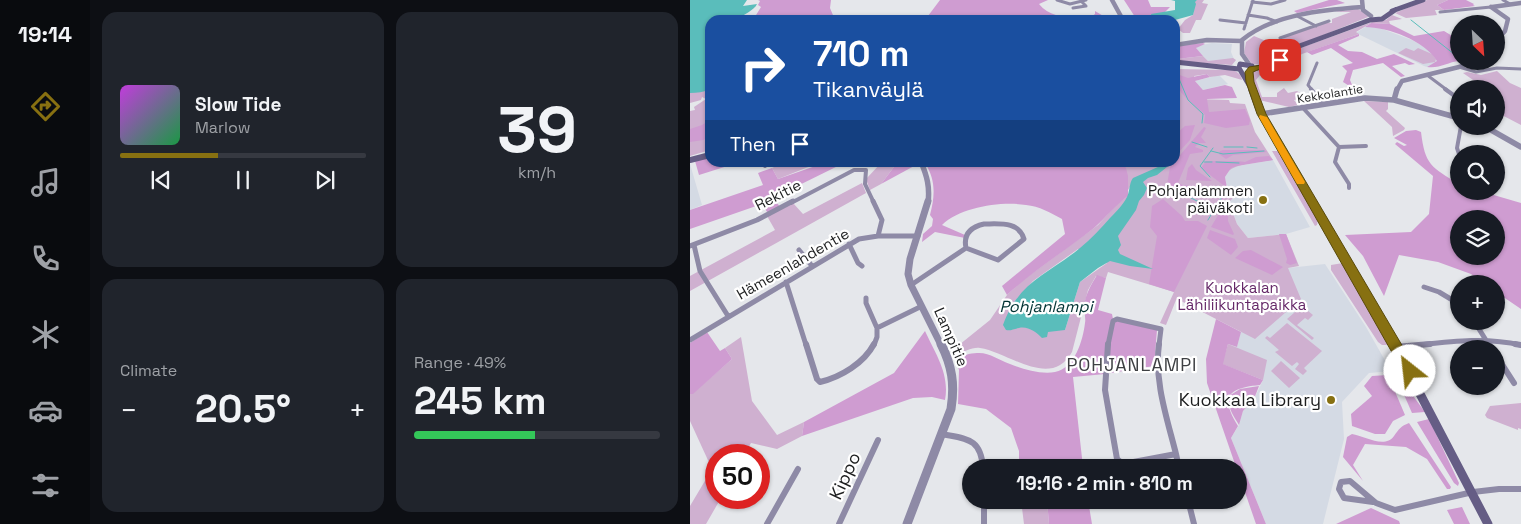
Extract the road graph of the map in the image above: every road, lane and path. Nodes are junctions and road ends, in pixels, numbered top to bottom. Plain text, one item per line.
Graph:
1 (1057, 0) edge
2 (1086, 0) edge
3 (1112, 0) edge
4 (1285, 0) edge
5 (1362, 0) edge
6 (1422, 0) edge
7 (1503, 0) edge
8 (1253, 1) edge
9 (1082, 2) junction
10 (1521, 2) edge
11 (1510, 4) junction
12 (1362, 7) junction
13 (1491, 7) junction
14 (1073, 8) dead end
15 (1440, 12) dead end
16 (1120, 15) edge
17 (1248, 15) junction
18 (1502, 15) edge
19 (1297, 16) junction
20 (1376, 16) junction
21 (1505, 17) edge
22 (1220, 20) dead end
23 (1329, 21) dead end
24 (1277, 22) junction
25 (1246, 23) junction
26 (1316, 26) junction
27 (1244, 29) dead end
28 (1505, 31) edge
29 (1280, 38) dead end
30 (1242, 42) junction
31 (1180, 44) edge
32 (1180, 62) edge
33 (1317, 63) dead end
34 (1240, 67) junction
35 (1250, 67) junction
36 (1505, 68) edge
37 (1450, 69) edge
38 (1521, 69) edge
39 (1469, 70) edge
40 (1486, 70) edge
41 (1427, 75) junction
42 (1248, 78) junction
43 (1450, 92) edge
44 (1394, 100) junction
45 (1324, 104) junction
46 (1303, 108) junction
47 (1262, 116) junction
48 (1450, 116) edge
49 (1500, 135) edge
50 (1366, 146) dead end
51 (1339, 147) junction
52 (1521, 147) edge
53 (705, 156) edge
54 (690, 160) edge
55 (924, 167) edge
56 (1349, 188) dead end
57 (878, 236) junction
58 (918, 236) junction
59 (849, 244) junction
60 (692, 246) edge
61 (966, 248) junction
62 (799, 250) dead end
63 (812, 266) junction
64 (862, 266) dead end
65 (786, 282) junction
66 (911, 285) junction
67 (1424, 287) dead end
68 (866, 298) dead end
69 (1450, 299) edge
70 (922, 306) junction
71 (728, 316) junction
72 (877, 328) junction
73 (1480, 330) edge
74 (1486, 339) junction
75 (690, 340) edge
76 (1521, 345) edge
77 (1397, 349) junction
78 (1505, 370) edge
79 (1514, 383) dead end
80 (942, 434) junction
81 (878, 440) dead end
82 (1176, 454) junction
83 (982, 459) edge
84 (1177, 459) edge
85 (798, 469) dead end
86 (1521, 489) edge
87 (1472, 497) junction
88 (1373, 502) junction
89 (984, 509) edge
90 (1189, 509) edge
91 (1191, 523) edge
92 (767, 524) edge
93 (839, 524) edge
94 (907, 524) edge
95 (984, 524) edge
96 (1482, 524) edge
97 (1488, 524) edge

1 - 9 street
2 - 9 street
3 - 16 street
4 - 8 street
5 - 12 street
6 - 20 main road
7 - 11 street
8 - 17 street
9 - 14 street
10 - 11 street
11 - 13 street
12 - 19 street
12 - 20 street
13 - 15 street
13 - 18 street
17 - 24 street
17 - 25 street
19 - 24 street
19 - 26 street
20 - 35 main road
21 - 28 street
22 - 25 street
23 - 26 street
24 - 30 street
25 - 27 street
26 - 29 street
30 - 31 street
30 - 34 street
30 - 35 street
32 - 34 main road
33 - 45 street
34 - 35 main road
34 - 42 main road
35 - 42 main road
36 - 38 street
37 - 41 street
39 - 40 street
41 - 43 street
41 - 44 street
42 - 47 main road
44 - 45 street, Kekkolantie
44 - 48 street, Kekkolantie
45 - 46 street, Kekkolantie
46 - 47 street, Kekkolantie
46 - 51 street
47 - 77 main road
49 - 52 street
50 - 51 street
51 - 56 street
53 - 54 main road
55 - 58 street, Lampitie
57 - 58 street, Hämeenlahdentie
57 - 59 street, Hämeenlahdentie
57 - 60 street, Rekitie
58 - 66 street, Lampitie
59 - 63 street, Hämeenlahdentie
59 - 64 street
60 - 71 street
61 - 61 street
61 - 66 street
62 - 63 street
63 - 65 street, Hämeenlahdentie
65 - 71 street, Hämeenlahdentie
65 - 72 street
66 - 70 street, Lampitie
67 - 69 street
68 - 72 street
70 - 72 street
70 - 80 street, Lampitie
71 - 75 street, Hämeenlahdentie
73 - 74 street
74 - 76 street
74 - 77 street
77 - 87 main road
78 - 79 street
80 - 83 street
80 - 94 street, Lampitie
81 - 93 street, Kippo
82 - 82 street
82 - 84 street
85 - 92 street
86 - 87 street
87 - 88 street
87 - 96 main road
87 - 97 main road
88 - 88 street
89 - 95 street
90 - 91 street

